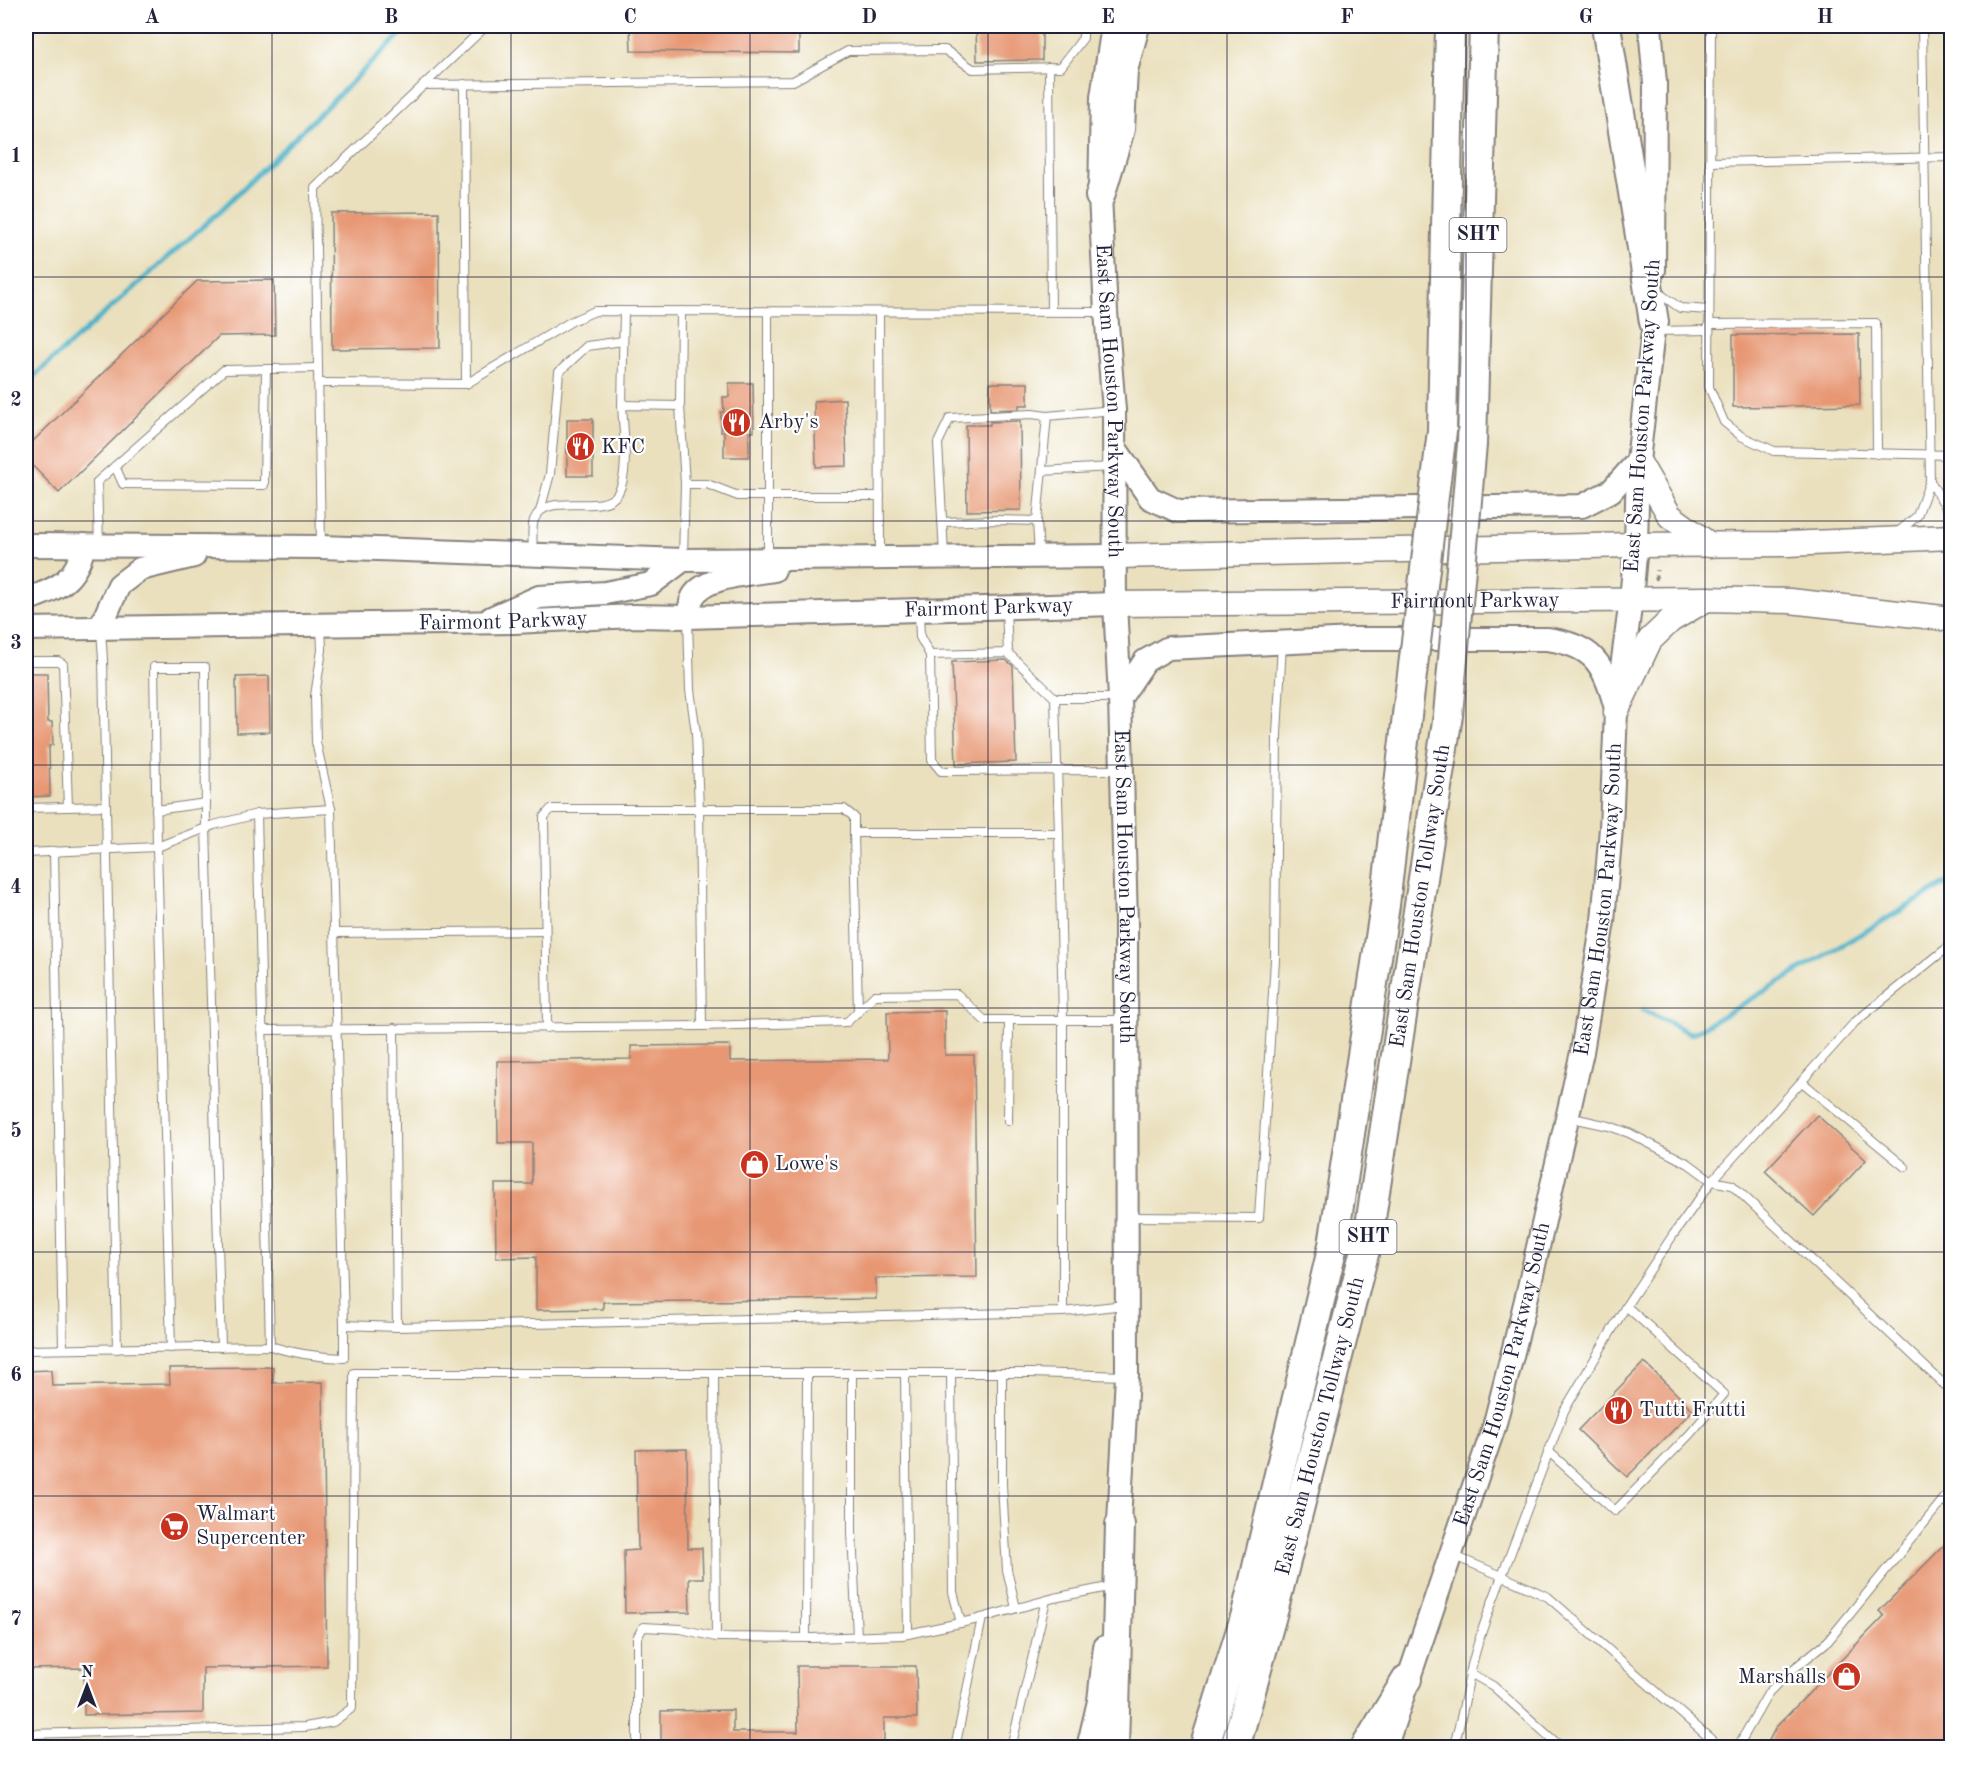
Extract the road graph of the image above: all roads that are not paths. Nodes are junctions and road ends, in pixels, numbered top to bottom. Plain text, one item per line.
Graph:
1 (486, 26) edge
2 (1083, 26) edge
3 (1113, 26) edge
4 (1135, 26) edge
5 (1450, 26) edge
6 (1484, 26) edge
7 (1606, 26) edge
8 (1650, 26) edge
9 (1710, 26) edge
10 (1922, 26) edge
11 (1049, 68) junction
12 (464, 84) junction
13 (423, 85) junction
14 (1924, 158) junction
15 (1952, 158) edge
16 (1710, 162) junction
17 (1100, 196) junction
18 (1654, 289) junction
19 (1709, 310) junction
20 (624, 311) junction
21 (681, 311) junction
22 (1050, 311) junction
23 (768, 312) junction
24 (879, 312) junction
25 (1106, 312) junction
26 (1653, 327) junction
27 (1709, 327) junction
28 (623, 340) junction
29 (318, 368) junction
30 (266, 369) junction
31 (318, 383) junction
32 (466, 384) junction
33 (622, 405) junction
34 (680, 406) junction
35 (1114, 410) junction
36 (1047, 416) junction
37 (1877, 454) junction
38 (1952, 455) edge
39 (1929, 456) junction
40 (1115, 458) junction
41 (1638, 461) junction
42 (115, 466) junction
43 (1042, 471) junction
44 (1930, 481) junction
45 (685, 483) junction
46 (768, 495) junction
47 (880, 495) junction
48 (540, 511) junction
49 (1952, 517) edge
50 (1037, 521) junction
51 (942, 522) junction
52 (1952, 537) edge
53 (1888, 540) junction
54 (26, 544) edge
55 (92, 545) junction
56 (1636, 545) junction
57 (1710, 545) junction
58 (243, 547) junction
59 (321, 547) junction
60 (533, 554) junction
61 (1114, 556) junction
62 (1039, 557) junction
63 (849, 558) junction
64 (880, 558) junction
65 (944, 558) junction
66 (768, 559) junction
67 (683, 560) junction
68 (1707, 599) junction
69 (26, 600) edge
70 (1631, 600) junction
71 (1115, 604) junction
72 (1006, 608) junction
73 (919, 610) junction
74 (688, 617) junction
75 (1952, 619) edge
76 (482, 623) junction
77 (321, 625) junction
78 (100, 628) junction
79 (26, 629) edge
80 (1282, 642) junction
81 (1008, 653) junction
82 (930, 655) junction
83 (26, 661) edge
84 (1055, 698) junction
85 (1120, 698) junction
86 (1616, 712) junction
87 (1057, 770) junction
88 (1122, 770) junction
89 (206, 803) junction
90 (106, 806) junction
91 (68, 807) junction
92 (26, 808) edge
93 (331, 809) junction
94 (699, 809) junction
95 (156, 810) junction
96 (257, 814) junction
97 (206, 827) junction
98 (1059, 832) junction
99 (854, 833) junction
100 (157, 847) junction
101 (106, 849) junction
102 (54, 851) junction
103 (26, 853) edge
104 (545, 931) junction
105 (335, 933) junction
106 (1952, 944) edge
107 (858, 1012) junction
108 (1009, 1020) junction
109 (1063, 1020) junction
110 (1127, 1020) junction
111 (702, 1026) junction
112 (337, 1028) junction
113 (394, 1028) junction
114 (547, 1028) junction
115 (262, 1030) junction
116 (1802, 1082) junction
117 (1567, 1117) junction
118 (1008, 1121) dead end
119 (1905, 1167) dead end
120 (1713, 1181) junction
121 (1128, 1217) junction
122 (1126, 1305) junction
123 (1626, 1306) junction
124 (1063, 1312) junction
125 (344, 1325) junction
126 (397, 1327) junction
127 (270, 1346) junction
128 (221, 1347) junction
129 (117, 1348) junction
130 (171, 1348) junction
131 (63, 1349) junction
132 (26, 1350) edge
133 (714, 1374) junction
134 (807, 1374) junction
135 (852, 1374) junction
136 (905, 1374) junction
137 (951, 1374) junction
138 (1002, 1374) junction
139 (1127, 1376) junction
140 (1952, 1392) edge
141 (1548, 1451) junction
142 (1952, 1490) edge
143 (1120, 1525) junction
144 (1450, 1554) junction
145 (1502, 1576) junction
146 (1113, 1586) junction
147 (1046, 1600) junction
148 (1016, 1608) junction
149 (982, 1618) junction
150 (961, 1623) junction
151 (908, 1634) junction
152 (857, 1636) junction
153 (716, 1637) junction
154 (806, 1637) junction
155 (1470, 1673) junction
156 (1407, 1679) junction
157 (26, 1734) edge
158 (637, 1748) edge
159 (956, 1748) edge
160 (1011, 1748) edge
161 (1088, 1748) edge
162 (1114, 1748) edge
163 (1204, 1748) edge
164 (1235, 1748) edge
165 (1365, 1748) edge
166 (1384, 1748) edge
167 (1453, 1748) edge
168 (1562, 1748) edge
169 (1721, 1748) edge
170 (1737, 1748) edge

1 - 13 lane
2 - 11 lane
3 - 17 main road, East Sam Houston Parkway South
4 - 17 highway
5 - 163 highway, East Sam Houston Tollway South / SHT, bridge
6 - 164 highway, East Sam Houston Tollway South / SHT, bridge
7 - 26 highway
8 - 18 main road, East Sam Houston Parkway South
9 - 16 lane
10 - 14 lane
11 - 12 lane
11 - 22 lane
12 - 13 lane
12 - 32 lane
13 - 29 lane
14 - 15 lane
14 - 16 lane
14 - 39 lane
16 - 19 lane
17 - 25 main road, East Sam Houston Parkway South
18 - 19 lane
18 - 26 main road, East Sam Houston Parkway South
19 - 27 lane
20 - 21 lane
20 - 28 lane
20 - 32 lane
21 - 23 lane
21 - 34 lane
22 - 24 lane
22 - 25 lane
23 - 24 lane
23 - 46 lane
24 - 47 lane
25 - 35 main road, East Sam Houston Parkway South
26 - 27 lane
26 - 41 main road, East Sam Houston Parkway South
27 - 37 lane
27 - 37 lane
28 - 33 lane
28 - 48 lane
29 - 30 lane
29 - 31 lane
30 - 42 lane
30 - 42 lane
31 - 32 lane
31 - 59 lane
33 - 34 lane
33 - 48 lane
34 - 45 lane
35 - 36 lane
35 - 40 main road, East Sam Houston Parkway South
36 - 43 lane
36 - 51 lane
37 - 39 lane
38 - 39 lane
39 - 44 lane
40 - 41 main road
40 - 43 lane
40 - 61 main road, East Sam Houston Parkway South
41 - 56 main road, East Sam Houston Parkway South
41 - 57 main road
42 - 55 lane
43 - 50 lane
44 - 49 lane
44 - 53 lane
45 - 46 lane
45 - 67 lane
46 - 47 lane
46 - 66 lane
47 - 64 lane
48 - 60 lane
50 - 51 lane
50 - 62 lane
51 - 65 lane
52 - 53 main road
53 - 57 main road
54 - 55 main road
55 - 58 main road
55 - 69 main road
56 - 57 main road
56 - 61 main road
56 - 70 main road, East Sam Houston Parkway South
58 - 59 main road
58 - 78 main road
59 - 60 main road
60 - 67 main road
61 - 62 main road
61 - 71 main road, East Sam Houston Parkway South
62 - 65 main road
63 - 64 main road
63 - 66 main road
63 - 74 main road
64 - 65 main road
66 - 67 main road
67 - 76 main road
68 - 70 main road, Fairmont Parkway
68 - 75 main road, Fairmont Parkway
68 - 86 main road
70 - 71 main road, Fairmont Parkway
70 - 86 main road, East Sam Houston Parkway South
71 - 72 main road, Fairmont Parkway
71 - 85 main road, East Sam Houston Parkway South
72 - 73 main road, Fairmont Parkway
72 - 81 lane
73 - 74 main road, Fairmont Parkway
73 - 82 lane
74 - 76 main road, Fairmont Parkway
74 - 94 lane
76 - 77 main road, Fairmont Parkway
77 - 78 main road, Fairmont Parkway
77 - 93 lane
78 - 79 main road, Fairmont Parkway
78 - 90 lane
80 - 85 main road
80 - 86 main road
80 - 121 lane
81 - 82 lane
81 - 84 lane
82 - 87 lane
83 - 91 lane
84 - 85 lane
84 - 87 lane
85 - 88 main road, East Sam Houston Parkway South
86 - 117 main road, East Sam Houston Parkway South
87 - 88 lane
87 - 98 lane
88 - 110 main road, East Sam Houston Parkway South
89 - 95 lane
89 - 95 lane
89 - 97 lane
90 - 91 lane
90 - 101 lane
91 - 92 lane
93 - 96 lane
93 - 105 lane
94 - 99 lane
94 - 104 lane
94 - 111 lane
95 - 100 lane
96 - 97 lane
96 - 115 lane
97 - 100 lane
97 - 128 lane
98 - 99 lane
98 - 109 lane
99 - 107 lane
100 - 101 lane
100 - 130 lane
101 - 102 lane
101 - 129 lane
102 - 103 lane
102 - 131 lane
104 - 105 lane
104 - 114 lane
105 - 112 lane
106 - 116 lane
107 - 108 lane
107 - 111 lane
108 - 109 lane
108 - 118 lane
109 - 110 lane
109 - 124 lane
110 - 121 main road, East Sam Houston Parkway South
111 - 114 lane
112 - 113 lane
112 - 115 lane
112 - 125 lane
113 - 114 lane
113 - 126 lane
115 - 127 lane
116 - 119 lane
116 - 120 lane
117 - 120 lane
117 - 144 main road, East Sam Houston Parkway South
120 - 123 lane
120 - 140 lane
121 - 122 main road, East Sam Houston Parkway South
122 - 124 lane
122 - 139 main road, East Sam Houston Parkway South
123 - 141 lane
123 - 141 lane
124 - 126 lane
125 - 126 lane
125 - 127 lane
127 - 128 lane
128 - 130 lane
129 - 130 lane
129 - 131 lane
131 - 132 lane
133 - 134 lane
133 - 153 lane
133 - 157 lane
134 - 135 lane
134 - 154 lane
135 - 136 lane
135 - 152 lane
136 - 137 lane
136 - 151 lane
137 - 138 lane
137 - 150 lane
138 - 139 lane
138 - 148 lane
139 - 143 main road, East Sam Houston Parkway South
141 - 145 lane
142 - 170 lane
143 - 146 main road, East Sam Houston Parkway South
143 - 162 highway
144 - 145 lane
144 - 156 main road, East Sam Houston Parkway South
145 - 155 lane
145 - 169 lane
146 - 147 lane
146 - 161 main road, East Sam Houston Parkway South
147 - 148 lane
147 - 160 lane
148 - 149 lane
149 - 150 lane
149 - 159 lane
150 - 151 lane
151 - 152 lane
152 - 154 lane
153 - 154 lane
153 - 158 lane
155 - 167 lane
155 - 168 lane
156 - 165 highway
156 - 166 main road, East Sam Houston Parkway South

